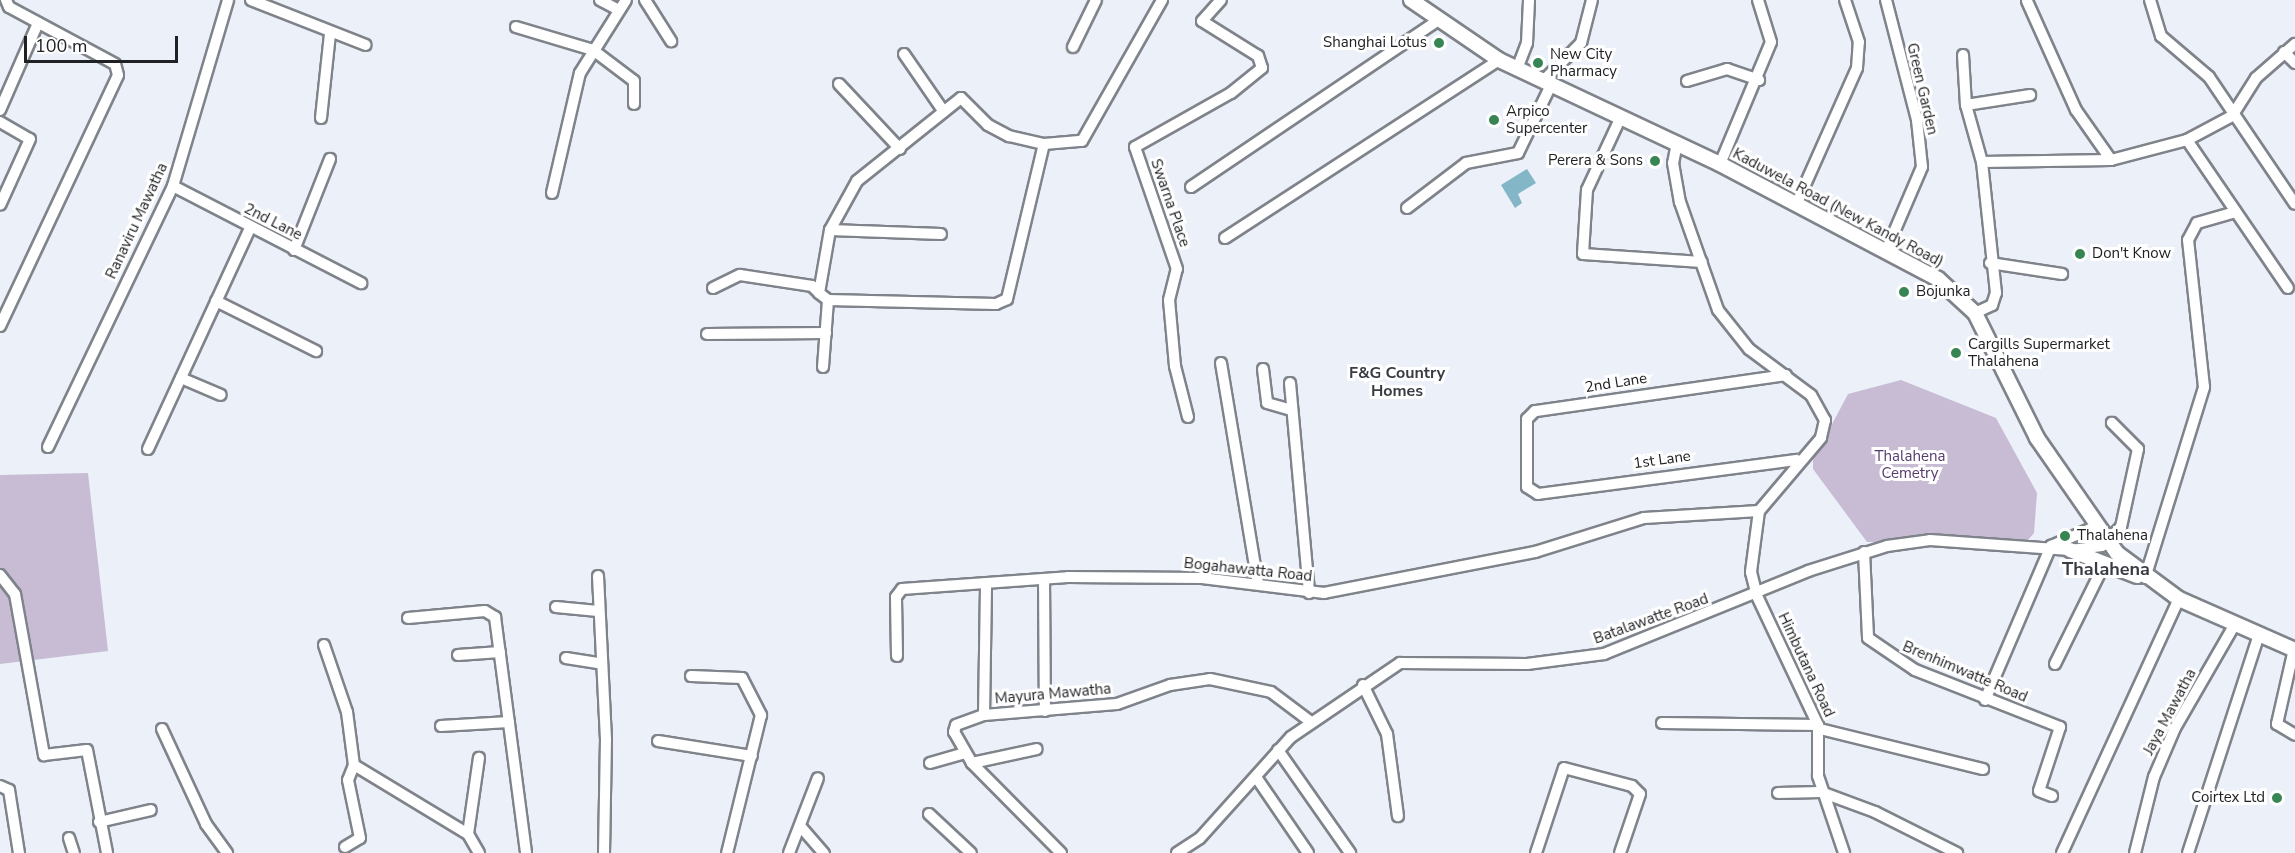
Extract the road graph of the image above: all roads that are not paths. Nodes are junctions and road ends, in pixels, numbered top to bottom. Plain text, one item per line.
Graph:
1 (231, 0) edge
2 (251, 0) edge
3 (600, 0) edge
4 (626, 0) edge
5 (645, 0) edge
6 (1096, 0) edge
7 (1162, 0) edge
8 (1221, 0) edge
9 (1411, 0) edge
10 (1529, 0) edge
11 (1592, 0) edge
12 (1758, 0) edge
13 (1845, 0) edge
14 (1886, 0) edge
15 (2150, 0) edge
16 (2027, 1) edge
17 (4, 2) edge
18 (278, 4) edge
19 (619, 10) junction
20 (1437, 21) junction
21 (38, 23) junction
22 (516, 27) dead end
23 (330, 34) junction
24 (671, 40) dead end
25 (2295, 44) edge
26 (366, 45) dead end
27 (1073, 47) dead end
28 (593, 50) junction
29 (2284, 52) junction
30 (904, 54) dead end
31 (1964, 55) dead end
32 (1499, 60) junction
33 (2295, 63) edge
34 (1517, 69) junction
35 (1759, 80) junction
36 (1688, 81) dead end
37 (1547, 83) junction
38 (839, 84) dead end
39 (2030, 95) dead end
40 (634, 104) dead end
41 (1966, 105) junction
42 (0, 110) edge
43 (944, 112) junction
44 (2232, 116) junction
45 (321, 118) dead end
46 (1619, 121) junction
47 (0, 122) edge
48 (2187, 140) junction
49 (1677, 143) junction
50 (1044, 144) junction
51 (900, 149) junction
52 (330, 159) dead end
53 (2111, 160) junction
54 (1982, 162) junction
55 (1720, 164) junction
56 (173, 186) junction
57 (1191, 187) dead end
58 (552, 193) dead end
59 (2295, 204) edge
60 (0, 205) edge
61 (1796, 205) junction
62 (1407, 208) dead end
63 (2235, 212) junction
64 (250, 228) junction
65 (830, 230) junction
66 (941, 234) dead end
67 (1225, 238) dead end
68 (294, 250) junction
69 (1887, 251) junction
70 (1702, 262) junction
71 (1990, 263) junction
72 (2062, 274) dead end
73 (361, 283) dead end
74 (713, 288) dead end
75 (2288, 288) dead end
76 (819, 293) junction
77 (828, 300) junction
78 (216, 301) junction
79 (1975, 313) junction
80 (0, 326) edge
81 (826, 333) junction
82 (707, 334) dead end
83 (316, 351) dead end
84 (1221, 363) dead end
85 (823, 367) dead end
86 (1263, 369) dead end
87 (1786, 375) junction
88 (181, 378) junction
89 (1290, 383) dead end
90 (221, 395) dead end
91 (1291, 410) junction
92 (1188, 417) dead end
93 (2112, 423) dead end
94 (48, 447) dead end
95 (148, 449) dead end
96 (1797, 460) junction
97 (1531, 492) joint
98 (1759, 511) junction
99 (2095, 527) junction
100 (2108, 543) junction
101 (2051, 546) junction
102 (2070, 550) junction
103 (1864, 552) junction
104 (2104, 565) junction
105 (0, 575) edge
106 (598, 576) dead end
107 (2145, 578) junction
108 (1044, 579) junction
109 (986, 583) junction
110 (1258, 584) junction
111 (1308, 592) junction
112 (1756, 596) junction
113 (2179, 599) junction
114 (556, 607) dead end
115 (598, 611) junction
116 (408, 618) dead end
117 (2235, 624) junction
118 (2259, 635) junction
119 (324, 645) dead end
120 (2293, 647) edge
121 (500, 652) junction
122 (458, 655) dead end
123 (897, 656) dead end
124 (566, 658) dead end
125 (598, 663) junction
126 (2055, 664) dead end
127 (691, 676) dead end
128 (1364, 685) junction
129 (1985, 700) junction
130 (1045, 711) junction
131 (984, 715) junction
132 (508, 722) junction
133 (1311, 722) junction
134 (1662, 723) dead end
135 (441, 726) dead end
136 (1819, 727) junction
137 (162, 729) dead end
138 (2295, 735) edge
139 (658, 741) dead end
140 (1037, 749) dead end
141 (1278, 750) junction
142 (965, 753) junction
143 (752, 756) junction
144 (479, 758) dead end
145 (930, 763) dead end
146 (972, 763) junction
147 (354, 765) junction
148 (1983, 768) dead end
149 (1256, 777) junction
150 (818, 778) dead end
151 (0, 786) edge
152 (1821, 792) junction
153 (1778, 793) dead end
154 (2052, 796) dead end
155 (151, 810) dead end
156 (928, 814) dead end
157 (1398, 816) dead end
158 (99, 822) junction
159 (801, 827) junction
160 (468, 834) junction
161 (69, 838) dead end
162 (1195, 843) junction
163 (345, 847) dead end
164 (19, 853) edge
165 (74, 853) edge
166 (107, 853) edge
167 (227, 853) edge
168 (479, 853) edge
169 (526, 853) edge
170 (604, 853) edge
171 (727, 853) edge
172 (789, 853) edge
173 (824, 853) edge
174 (971, 853) edge
175 (1061, 853) edge
176 (1177, 853) edge
177 (1203, 853) edge
178 (1308, 853) edge
179 (1350, 853) edge
180 (1536, 853) edge
181 (1620, 853) edge
182 (1844, 853) edge
183 (1957, 853) edge
184 (2062, 853) edge
185 (2135, 853) edge
186 (2188, 853) edge

1 - 56 street, Ranaviru Mawatha
2 - 18 street
3 - 19 street
4 - 19 street
5 - 24 street
6 - 27 street
7 - 50 street
8 - 92 street, Swarna Place
9 - 20 main road, Kaduwela Road (New Kandy Road)
10 - 34 street
11 - 37 street
12 - 35 street
13 - 61 street
14 - 69 street, Green Garden
15 - 44 street
16 - 53 street
17 - 21 street
18 - 23 street
19 - 28 street
20 - 32 main road, Kaduwela Road (New Kandy Road)
20 - 57 street
21 - 42 street
21 - 80 street
22 - 28 street
23 - 26 street
23 - 45 street
25 - 29 street
28 - 40 street
28 - 58 street
29 - 33 street
29 - 44 street
30 - 43 street
31 - 41 street
32 - 34 main road, Kaduwela Road (New Kandy Road)
32 - 67 street
34 - 37 main road, Kaduwela Road (New Kandy Road)
35 - 36 street
35 - 55 street
37 - 46 main road, Kaduwela Road (New Kandy Road)
37 - 62 street
38 - 51 street
39 - 41 street
41 - 54 street
43 - 50 street
43 - 51 street
44 - 48 street
44 - 59 street
46 - 49 main road, Kaduwela Road (New Kandy Road)
46 - 70 street
47 - 60 street
48 - 53 street
48 - 63 street
49 - 55 main road, Kaduwela Road (New Kandy Road)
49 - 70 street
50 - 77 street
51 - 65 street
52 - 68 street
53 - 54 street
54 - 71 street
55 - 61 main road, Kaduwela Road (New Kandy Road)
56 - 64 street, 2nd Lane
56 - 94 street, Ranaviru Mawatha
61 - 69 main road, Kaduwela Road (New Kandy Road)
63 - 75 street
63 - 107 street
64 - 68 street, 2nd Lane
64 - 78 street
65 - 66 street
65 - 76 street
68 - 73 street, 2nd Lane
69 - 79 main road, Kaduwela Road (New Kandy Road)
70 - 87 street
71 - 72 street
71 - 79 street
74 - 76 street
76 - 77 street
77 - 81 street
78 - 83 street
78 - 88 street
79 - 99 main road, Kaduwela Road (New Kandy Road)
81 - 82 street
81 - 85 street
84 - 110 street
86 - 91 street
87 - 96 street
87 - 97 street, 2nd Lane
88 - 90 street
88 - 95 street
89 - 91 street
91 - 111 street
93 - 100 street
96 - 97 street, 1st Lane
96 - 98 street
98 - 111 street, Bogahawatta Road
98 - 112 street, Himbutana Road
99 - 100 main road, Kaduwela Road (New Kandy Road)
99 - 101 street
100 - 102 street
100 - 107 main road, Kaduwela Road (New Kandy Road)
101 - 102 street, Batalawatte Road
101 - 103 street, Batalawatte Road
101 - 129 street
102 - 104 main road
103 - 112 street, Batalawatte Road
103 - 129 street, Brenhimwatte Road
104 - 107 main road
104 - 126 street
105 - 158 street
106 - 115 street
107 - 113 main road, Kaduwela Road (New Kandy Road)
108 - 109 street, Bogahawatta Road
108 - 110 street, Bogahawatta Road
108 - 130 street
109 - 123 street, Bogahawatta Road
109 - 131 street
110 - 111 street, Bogahawatta Road
112 - 128 street, Batalawatte Road
112 - 136 street, Himbutana Road
113 - 117 main road, Kaduwela Road (New Kandy Road)
113 - 184 street
114 - 115 street
115 - 125 street
116 - 121 street
117 - 118 main road, Kaduwela Road (New Kandy Road)
117 - 185 street, Jaya Mawatha
118 - 120 main road, Kaduwela Road (New Kandy Road)
118 - 186 street
119 - 147 street
120 - 138 street
121 - 122 street
121 - 132 street
124 - 125 street
125 - 170 street
127 - 143 street
128 - 133 street, Batalawatte Road
128 - 157 street
129 - 154 street, Brenhimwatte Road
130 - 131 street, Mayura Mawatha
130 - 133 street, Mayura Mawatha
131 - 142 street, Mayura Mawatha
132 - 135 street
132 - 169 street
133 - 141 street, Batalawatte Road
134 - 136 street
136 - 148 street
136 - 152 street, Himbutana Road
137 - 167 street
139 - 143 street
140 - 146 street
141 - 149 street, Batalawatte Road
141 - 179 street
142 - 145 street
142 - 146 street, Mayura Mawatha
143 - 171 street
144 - 160 street
146 - 175 street, Mayura Mawatha
147 - 160 street
147 - 163 street
149 - 162 street, Batalawatte Road
149 - 178 street
150 - 159 street
151 - 164 street
152 - 153 street
152 - 182 street, Himbutana Road
152 - 183 street
155 - 158 street
156 - 174 street
158 - 166 street
159 - 172 street
159 - 173 street
160 - 168 street
161 - 165 street
162 - 176 street, Batalawatte Road
162 - 177 street
180 - 181 street

